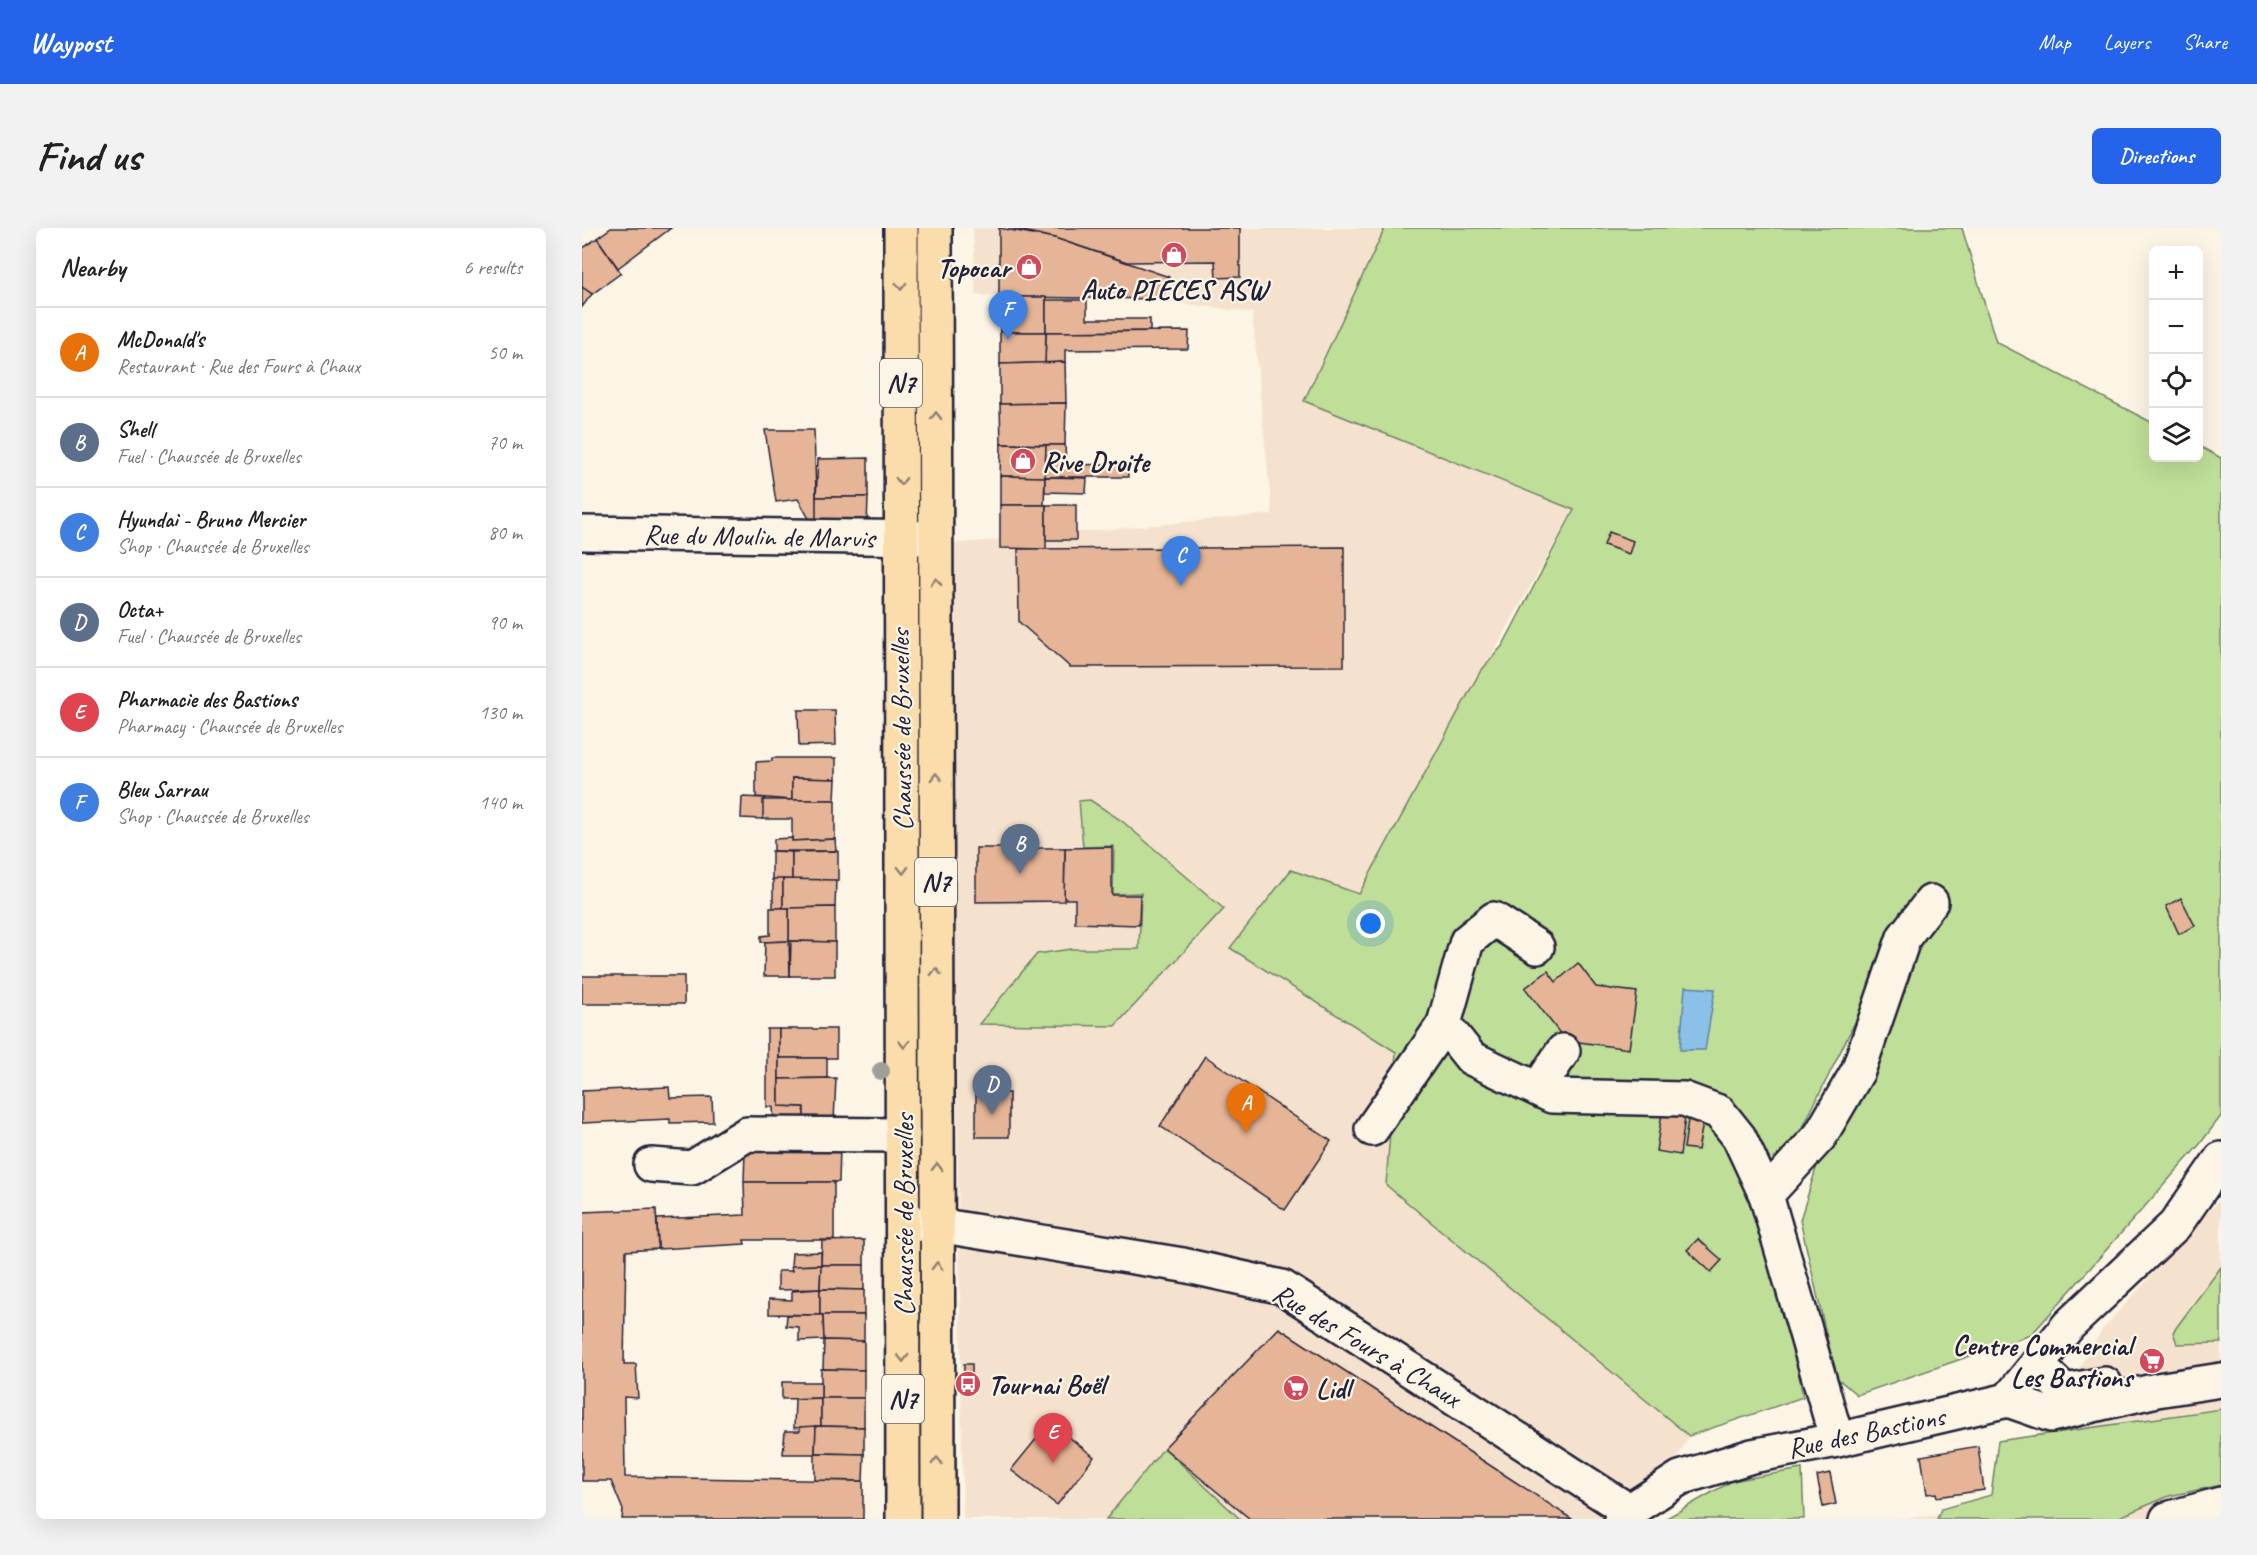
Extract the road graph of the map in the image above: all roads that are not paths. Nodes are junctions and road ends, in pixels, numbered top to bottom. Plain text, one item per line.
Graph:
1 (901, 228) edge
2 (935, 228) edge
3 (582, 533) edge
4 (900, 538) junction
5 (936, 538) junction
6 (1931, 902) dead end
7 (1537, 947) dead end
8 (1444, 1024) junction
9 (1563, 1051) dead end
10 (1538, 1089) junction
11 (1372, 1129) dead end
12 (903, 1135) junction
13 (2221, 1159) edge
14 (651, 1165) dead end
15 (1766, 1195) junction
16 (903, 1223) junction
17 (937, 1226) junction
18 (2037, 1365) junction
19 (2221, 1380) edge
20 (2157, 1390) junction
21 (2008, 1400) junction
22 (1837, 1440) junction
23 (2221, 1504) edge
24 (1625, 1515) edge
25 (903, 1519) edge
26 (938, 1519) edge
27 (2167, 1519) edge

1 -> 4 main road, Chaussée de Bruxelles / N7
5 -> 2 main road, Chaussée de Bruxelles / N7
3 - 4 street, Rue du Moulin de Marvis
4 - 5 street, Rue du Moulin de Marvis
4 -> 12 main road, Chaussée de Bruxelles / N7
17 -> 5 main road, Chaussée de Bruxelles / N7
6 - 15 street
7 - 8 street
8 - 10 street
8 - 11 street
9 - 10 street
10 - 15 street
12 - 14 street
12 - 16 main road, Chaussée de Bruxelles / N7
13 - 18 street
15 - 22 street
16 - 17 street, Rue des Fours à Chaux
16 -> 25 main road, Chaussée de Bruxelles / N7
17 - 24 street, Rue des Fours à Chaux
26 -> 17 main road, Chaussée de Bruxelles / N7
18 - 20 street
18 - 21 street
19 - 20 street
20 - 21 street
21 - 22 street, Rue des Bastions
22 - 24 street, Rue des Bastions
23 - 27 street

